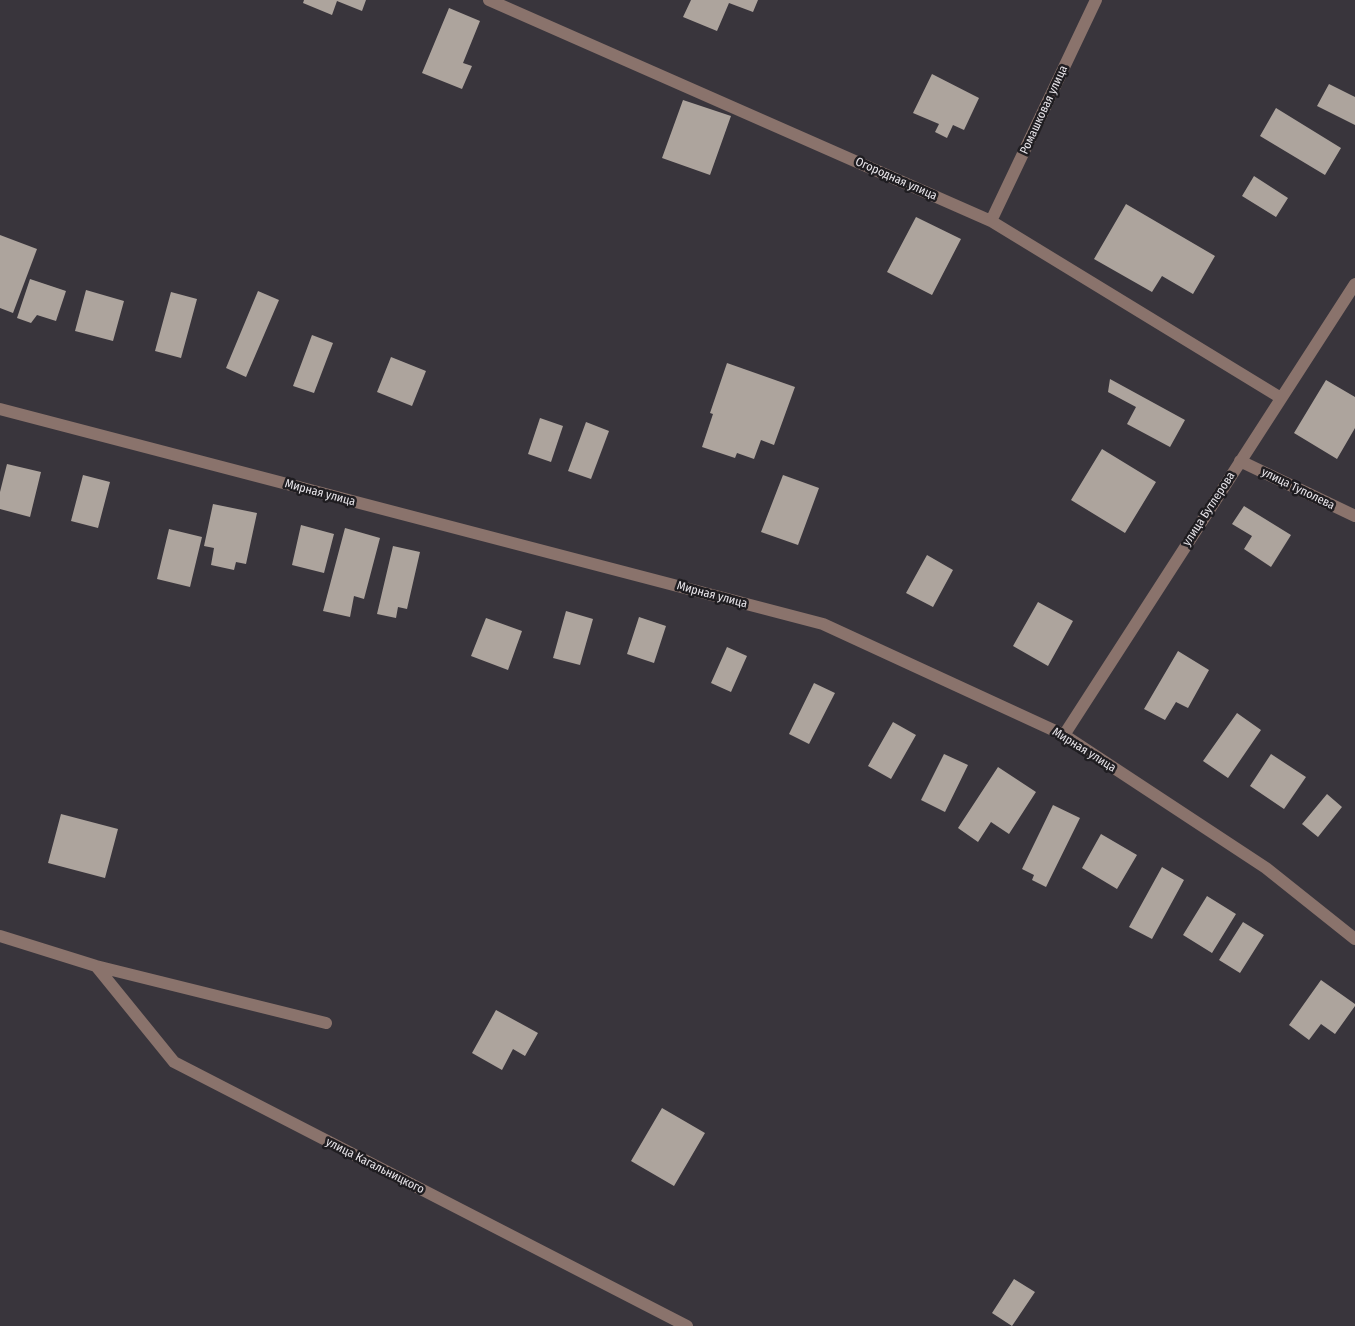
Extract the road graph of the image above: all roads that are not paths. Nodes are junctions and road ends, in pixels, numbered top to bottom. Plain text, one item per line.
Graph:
1 (489, 0) edge
2 (1096, 0) edge
3 (991, 221) junction
4 (1355, 284) edge
5 (1281, 398) junction
6 (0, 409) edge
7 (1240, 461) junction
8 (1355, 516) edge
9 (1064, 735) junction
10 (0, 936) edge
11 (1355, 939) edge
12 (96, 966) junction
13 (326, 1023) dead end
14 (687, 1326) edge

1 - 3 street, Огородная улица
2 - 3 street, Ромашковая улица
3 - 5 street, Огородная улица
4 - 5 street, улица Бутлерова
5 - 7 street, улица Бутлерова
6 - 9 street, Мирная улица
7 - 8 street, улица Туполева
7 - 9 street, улица Бутлерова
9 - 11 street, Мирная улица
10 - 12 street
12 - 13 street
12 - 14 street, улица Кагальницкого

